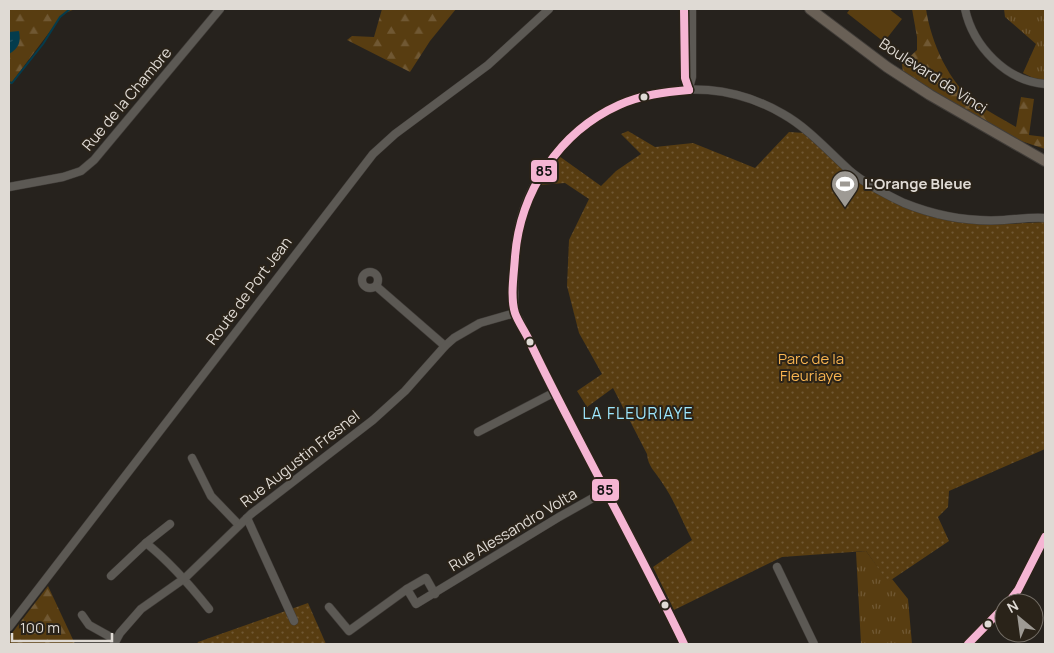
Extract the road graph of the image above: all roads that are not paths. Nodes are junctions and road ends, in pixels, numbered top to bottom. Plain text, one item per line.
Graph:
1 (220, 9) edge
2 (549, 9) edge
3 (684, 9) edge
4 (692, 9) edge
5 (810, 9) edge
6 (966, 9) edge
7 (1045, 84) edge
8 (689, 90) junction
9 (1045, 161) edge
10 (9, 186) edge
11 (1045, 218) edge
12 (376, 286) dead end
13 (515, 313) junction
14 (445, 346) junction
15 (556, 392) junction
16 (478, 432) dead end
17 (192, 458) dead end
18 (607, 490) junction
19 (248, 518) junction
20 (170, 524) dead end
21 (239, 525) junction
22 (1045, 537) edge
23 (146, 543) junction
24 (777, 567) dead end
25 (111, 576) dead end
26 (185, 578) junction
27 (408, 589) junction
28 (1016, 593) edge
29 (434, 594) junction
30 (329, 607) dead end
31 (209, 609) dead end
32 (82, 615) dead end
33 (994, 617) edge
34 (294, 621) dead end
35 (9, 627) edge
36 (115, 642) edge
37 (684, 644) edge
38 (814, 644) edge
39 (968, 644) edge

1 - 10 street, Rue de la Chambre
2 - 35 street, Route de Port Jean
3 - 8 street
4 - 8 street
5 - 9 main road, Boulevard de Vinci
6 - 7 street
8 - 11 street
8 - 13 street
12 - 14 street
13 - 14 street, Rue Augustin Fresnel
13 - 15 street
14 - 19 street, Rue Augustin Fresnel
15 - 16 street
15 - 18 street
17 - 21 street
18 - 29 street, Rue Alessandro Volta
18 - 37 street
19 - 21 street, Rue Augustin Fresnel
19 - 34 street
20 - 23 street
21 - 26 street, Rue Augustin Fresnel
22 - 28 street
23 - 25 street
23 - 26 street
24 - 38 street
26 - 31 street
26 - 36 street, Rue Augustin Fresnel
27 - 29 street, Rue Alessandro Volta
27 - 29 street
27 - 30 street
32 - 36 street
33 - 39 street

